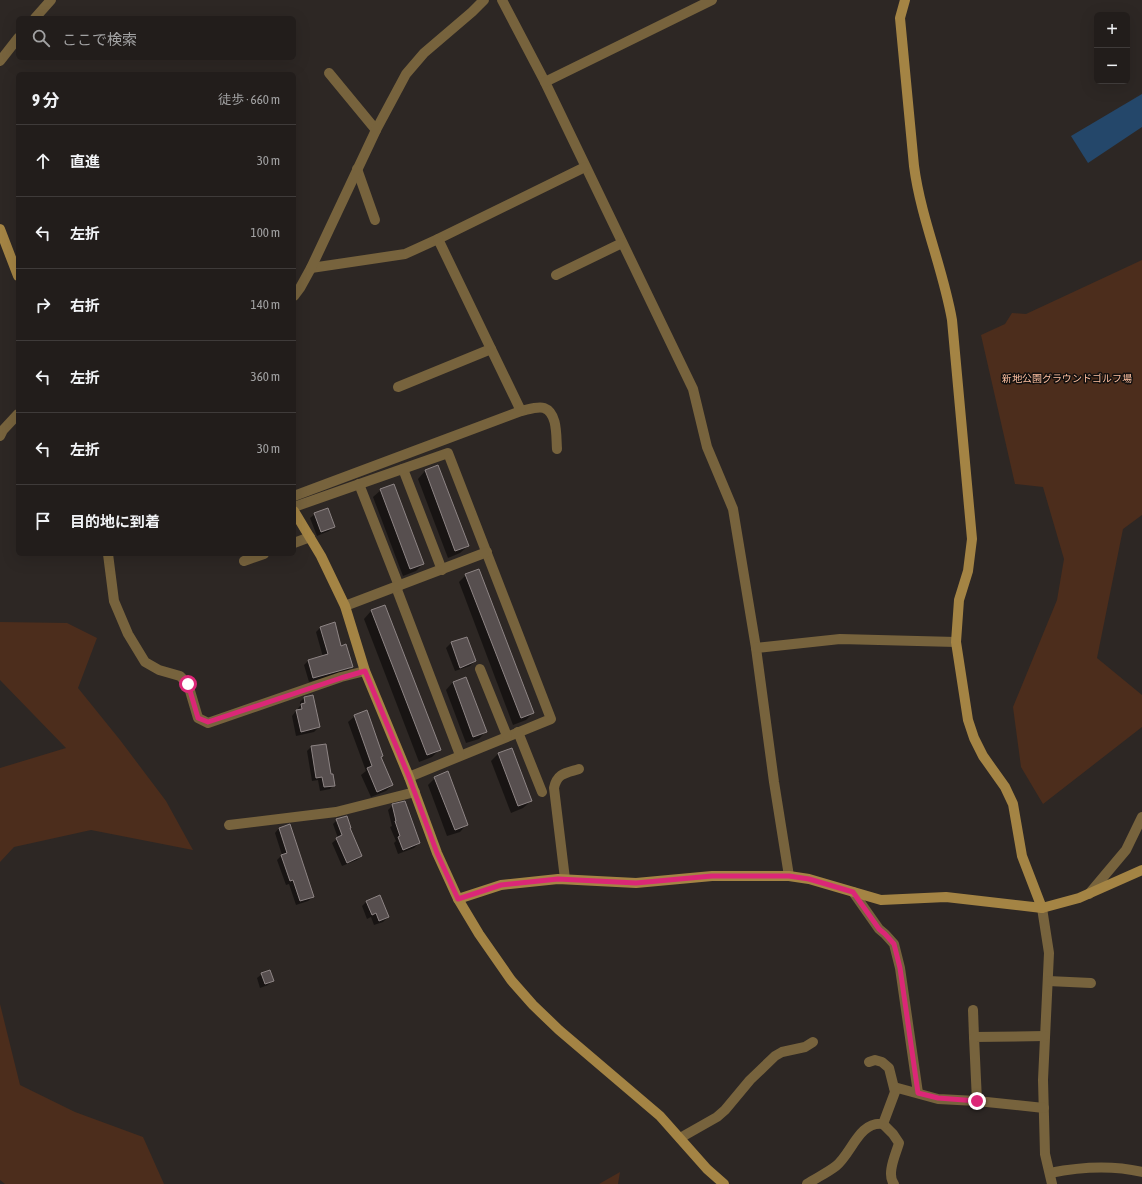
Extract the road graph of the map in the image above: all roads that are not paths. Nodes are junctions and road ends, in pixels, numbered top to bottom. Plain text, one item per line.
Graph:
1 (51, 0) edge
2 (484, 0) edge
3 (502, 0) edge
4 (712, 0) edge
5 (905, 0) edge
6 (37, 16) edge
7 (16, 41) edge
8 (0, 61) edge
9 (329, 73) dead end
10 (545, 82) junction
11 (376, 130) junction
12 (585, 167) junction
13 (357, 169) junction
14 (375, 220) dead end
15 (0, 229) edge
16 (438, 239) junction
17 (622, 243) junction
18 (311, 268) junction
19 (16, 271) edge
20 (556, 275) dead end
21 (296, 293) edge
22 (491, 349) junction
23 (398, 387) dead end
24 (521, 411) junction
25 (16, 416) edge
26 (0, 436) edge
27 (557, 449) dead end
28 (403, 469) junction
29 (359, 484) junction
30 (296, 495) edge
31 (296, 506) edge
32 (296, 514) edge
33 (310, 538) junction
34 (296, 542) edge
35 (487, 552) junction
36 (108, 556) edge
37 (258, 556) edge
38 (244, 561) dead end
39 (442, 570) junction
40 (397, 586) junction
41 (345, 606) junction
42 (956, 642) junction
43 (756, 648) junction
44 (480, 669) dead end
45 (365, 671) junction
46 (518, 732) junction
47 (507, 736) junction
48 (460, 755) junction
49 (579, 769) dead end
50 (409, 777) junction
51 (414, 792) junction
52 (542, 792) dead end
53 (1142, 816) edge
54 (229, 826) dead end
55 (1142, 870) edge
56 (789, 876) junction
57 (565, 879) junction
58 (853, 892) junction
59 (1089, 894) junction
60 (458, 899) junction
61 (1042, 908) junction
62 (1048, 981) junction
63 (1091, 983) dead end
64 (973, 1010) dead end
65 (1045, 1036) junction
66 (974, 1037) junction
67 (813, 1042) dead end
68 (869, 1062) dead end
69 (894, 1087) junction
70 (918, 1093) junction
71 (977, 1101) junction
72 (1044, 1108) junction
73 (883, 1124) junction
74 (680, 1138) junction
75 (1142, 1172) edge
76 (1050, 1173) junction
77 (724, 1184) edge
78 (807, 1184) edge
79 (894, 1184) edge
80 (1052, 1184) edge

1 - 6 street
2 - 11 street
3 - 10 street
4 - 10 street
5 - 42 street
7 - 8 street
9 - 11 street
10 - 12 street
11 - 13 street
12 - 16 street
12 - 17 street
13 - 14 street
13 - 18 street
15 - 19 street
16 - 18 street
16 - 22 street
17 - 20 street
17 - 43 street
18 - 21 street
22 - 23 street
22 - 24 street
24 - 27 street
24 - 30 street
25 - 26 street
28 - 29 street
28 - 35 street
28 - 39 street
29 - 31 street
29 - 40 street
32 - 33 street
33 - 34 street
33 - 41 street
35 - 39 street
35 - 46 street
36 - 45 street
37 - 38 street
39 - 40 street
40 - 41 street
40 - 48 street
41 - 45 street
42 - 43 street
42 - 61 street
43 - 56 street
44 - 47 street
45 - 50 street
46 - 47 street
46 - 52 street
47 - 48 street
48 - 50 street
49 - 57 street
50 - 51 street
51 - 54 street
51 - 60 street
53 - 59 street
55 - 59 street
56 - 57 street
56 - 58 street
57 - 60 street
58 - 61 street
58 - 70 street
59 - 61 street
60 - 74 street
61 - 62 street
62 - 63 street
62 - 65 street
64 - 66 street
65 - 66 street
65 - 72 street
66 - 71 street
67 - 74 street
68 - 69 street
69 - 70 street
69 - 73 street
70 - 71 street
71 - 72 street
72 - 76 street
73 - 78 street
73 - 79 street
74 - 77 street
75 - 76 street
76 - 80 street

